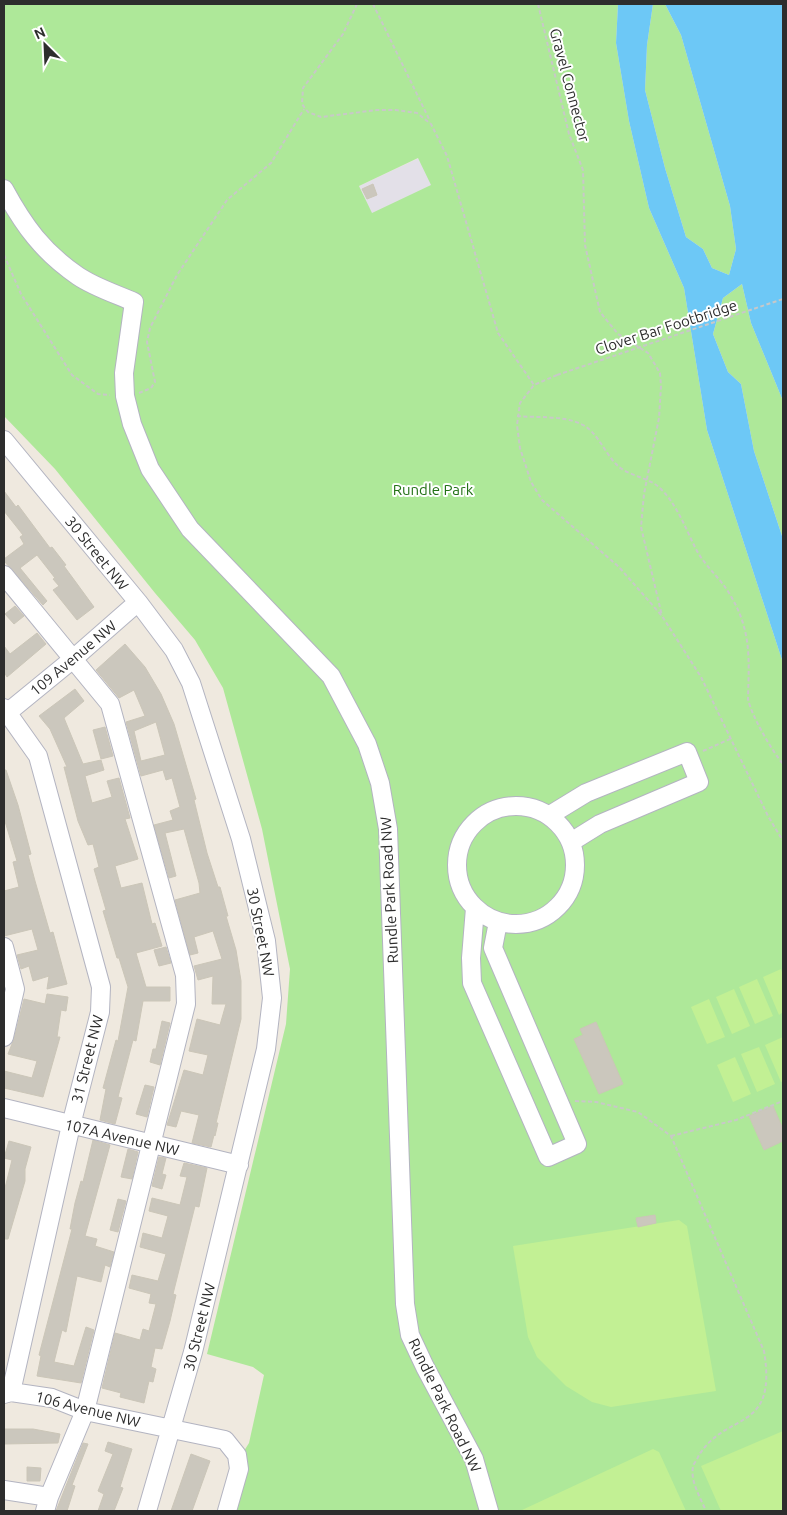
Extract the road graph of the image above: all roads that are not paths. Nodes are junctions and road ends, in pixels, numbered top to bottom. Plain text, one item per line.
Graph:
1 (4, 189) edge
2 (4, 440) edge
3 (4, 575) edge
4 (138, 602) junction
5 (74, 660) junction
6 (6, 710) edge
7 (550, 815) junction
8 (571, 842) junction
9 (475, 908) junction
10 (498, 922) junction
11 (4, 947) edge
12 (4, 1037) edge
13 (4, 1108) edge
14 (71, 1125) junction
15 (153, 1144) junction
16 (239, 1165) junction
17 (7, 1393) edge
18 (86, 1411) junction
19 (172, 1428) junction
20 (4, 1490) edge
21 (47, 1504) edge
22 (146, 1511) edge
23 (227, 1511) edge
24 (489, 1511) edge

1 - 24 street, Rundle Park Road NW
2 - 4 street, 30 Street NW
3 - 5 street
4 - 5 street, 109 Avenue NW
4 - 16 street, 30 Street NW
5 - 6 street, 109 Avenue NW
5 - 15 street
6 - 14 street, 31 Street NW
7 - 8 street
7 - 8 street
7 - 9 street
8 - 10 street
9 - 10 street
9 - 10 street
11 - 12 street
13 - 14 street, 107A Avenue NW
14 - 15 street, 107A Avenue NW
14 - 17 street, 31 Street NW
15 - 16 street, 107A Avenue NW
15 - 18 street
16 - 19 street, 30 Street NW
17 - 18 street, 106 Avenue NW
18 - 19 street, 106 Avenue NW
18 - 21 street
19 - 22 street, 30 Street NW
19 - 23 street, 106 Avenue NW
20 - 21 street

